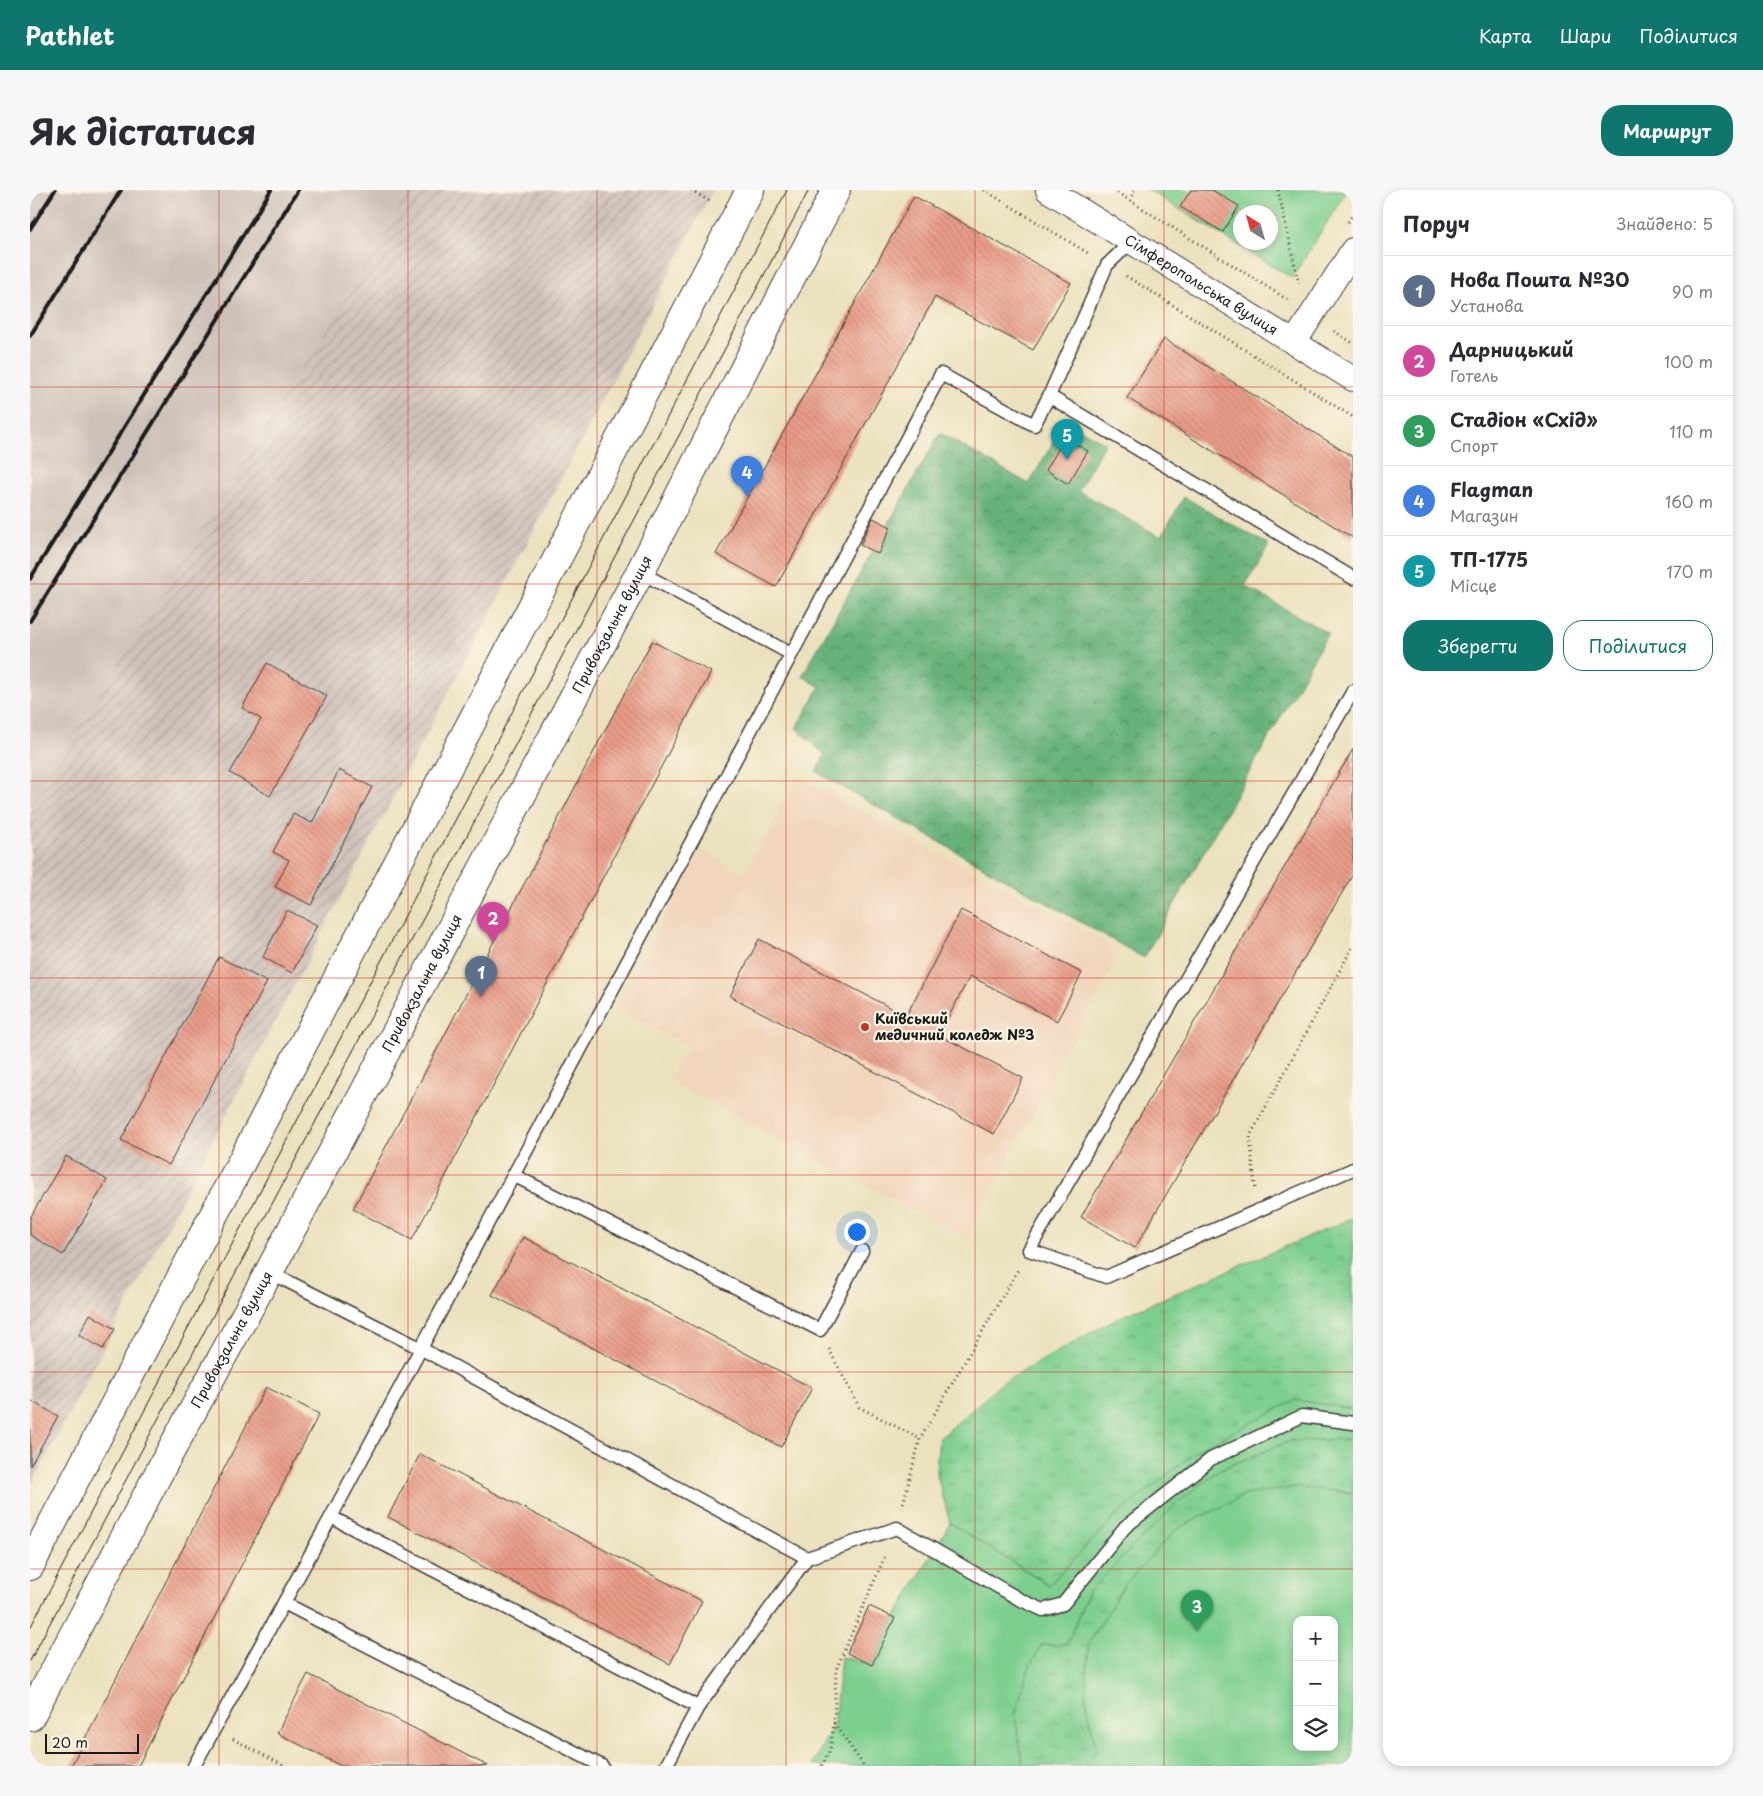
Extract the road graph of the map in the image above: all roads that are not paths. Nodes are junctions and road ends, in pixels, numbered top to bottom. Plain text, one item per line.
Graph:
1 (750, 190) edge
2 (836, 190) edge
3 (1048, 190) edge
4 (1131, 242) junction
5 (1353, 250) edge
6 (1294, 343) junction
7 (1353, 379) edge
8 (1049, 396) junction
9 (640, 572) junction
10 (1353, 578) edge
11 (791, 654) junction
12 (1353, 690) edge
13 (1353, 1170) edge
14 (513, 1174) junction
15 (862, 1251) dead end
16 (269, 1272) junction
17 (420, 1348) junction
18 (1353, 1423) edge
19 (331, 1517) junction
20 (807, 1558) junction
21 (30, 1566) edge
22 (284, 1603) junction
23 (698, 1706) junction
24 (30, 1717) edge
25 (194, 1766) edge
26 (602, 1766) edge
27 (666, 1766) edge

1 - 21 main road
2 - 9 main road, Привокзальна вулиця
3 - 4 street, Сімферопольська вулиця
4 - 6 street, Сімферопольська вулиця
4 - 8 lane
5 - 6 street
6 - 7 street, Сімферопольська вулиця
8 - 10 lane
8 - 11 lane
9 - 11 lane
9 - 16 main road, Привокзальна вулиця
11 - 14 lane
12 - 13 lane
14 - 15 lane
14 - 17 lane
16 - 17 lane
16 - 24 main road, Привокзальна вулиця
17 - 19 lane
17 - 20 lane
18 - 20 lane
19 - 22 lane
19 - 23 lane
20 - 23 lane
22 - 25 lane
22 - 26 lane
23 - 27 lane

